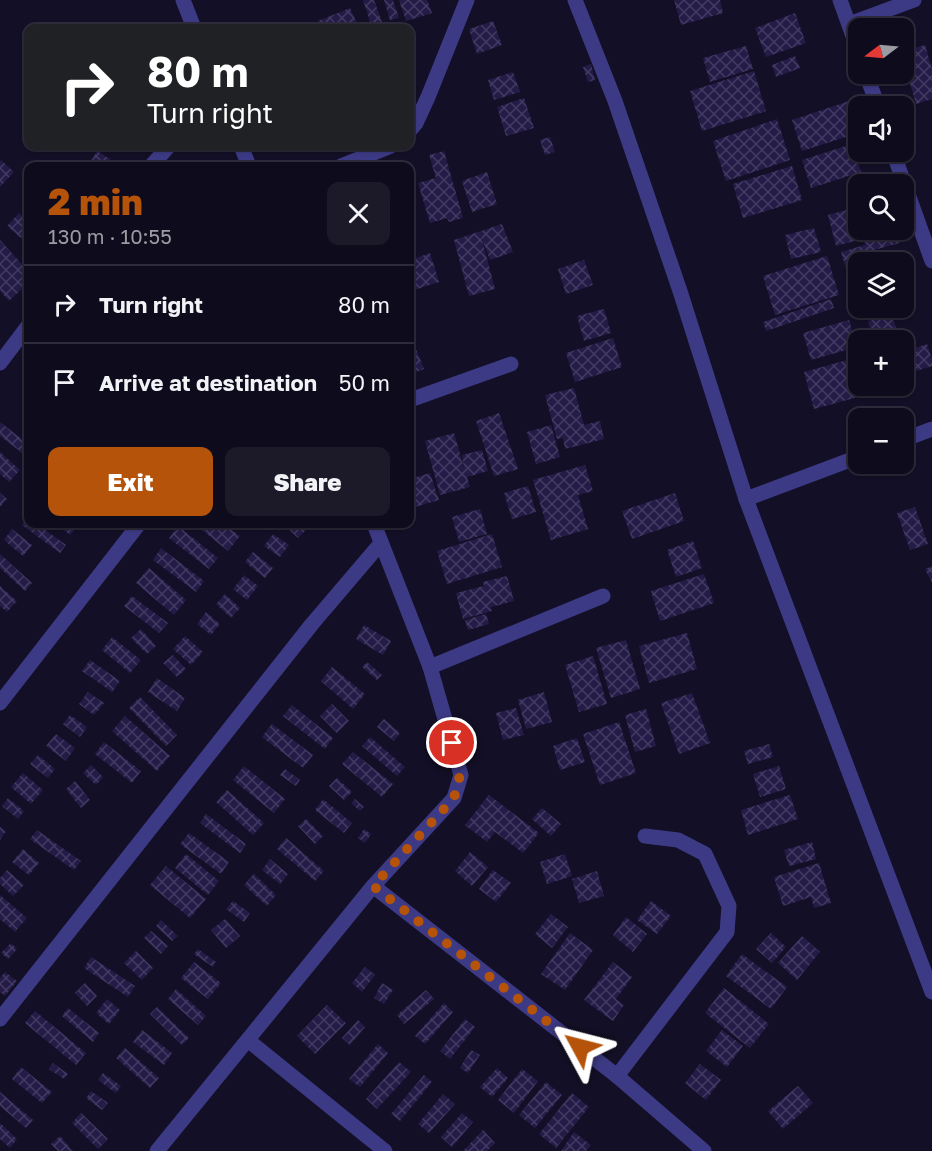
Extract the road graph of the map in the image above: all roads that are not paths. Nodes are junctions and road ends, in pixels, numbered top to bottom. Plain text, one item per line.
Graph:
1 (183, 0) edge
2 (467, 0) edge
3 (575, 0) edge
4 (840, 0) edge
5 (914, 0) edge
6 (865, 18) edge
7 (848, 21) edge
8 (192, 24) edge
9 (414, 125) edge
10 (166, 150) edge
11 (381, 150) edge
12 (155, 162) edge
13 (351, 162) edge
14 (898, 162) edge
15 (925, 221) edge
16 (932, 261) edge
17 (24, 331) edge
18 (0, 363) edge
19 (511, 364) dead end
20 (414, 399) edge
21 (932, 429) edge
22 (914, 436) edge
23 (848, 461) edge
24 (746, 499) junction
25 (136, 528) edge
26 (375, 528) edge
27 (381, 543) junction
28 (603, 596) dead end
29 (430, 666) junction
30 (0, 704) edge
31 (645, 836) dead end
32 (373, 886) junction
33 (932, 992) edge
34 (0, 1019) edge
35 (249, 1041) junction
36 (617, 1076) junction
37 (157, 1151) edge
38 (385, 1151) edge
39 (704, 1151) edge

1 - 8 street
2 - 9 street
3 - 24 street
4 - 7 street
5 - 6 street
10 - 12 street
11 - 13 street
14 - 15 street
15 - 16 street
17 - 18 street
19 - 20 street
21 - 22 street
23 - 24 street
24 - 33 street
25 - 30 street
26 - 27 street
27 - 29 street
27 - 34 street
28 - 29 street
29 - 32 street
31 - 36 street
32 - 35 street
32 - 36 street
35 - 37 street
35 - 38 street
36 - 39 street

